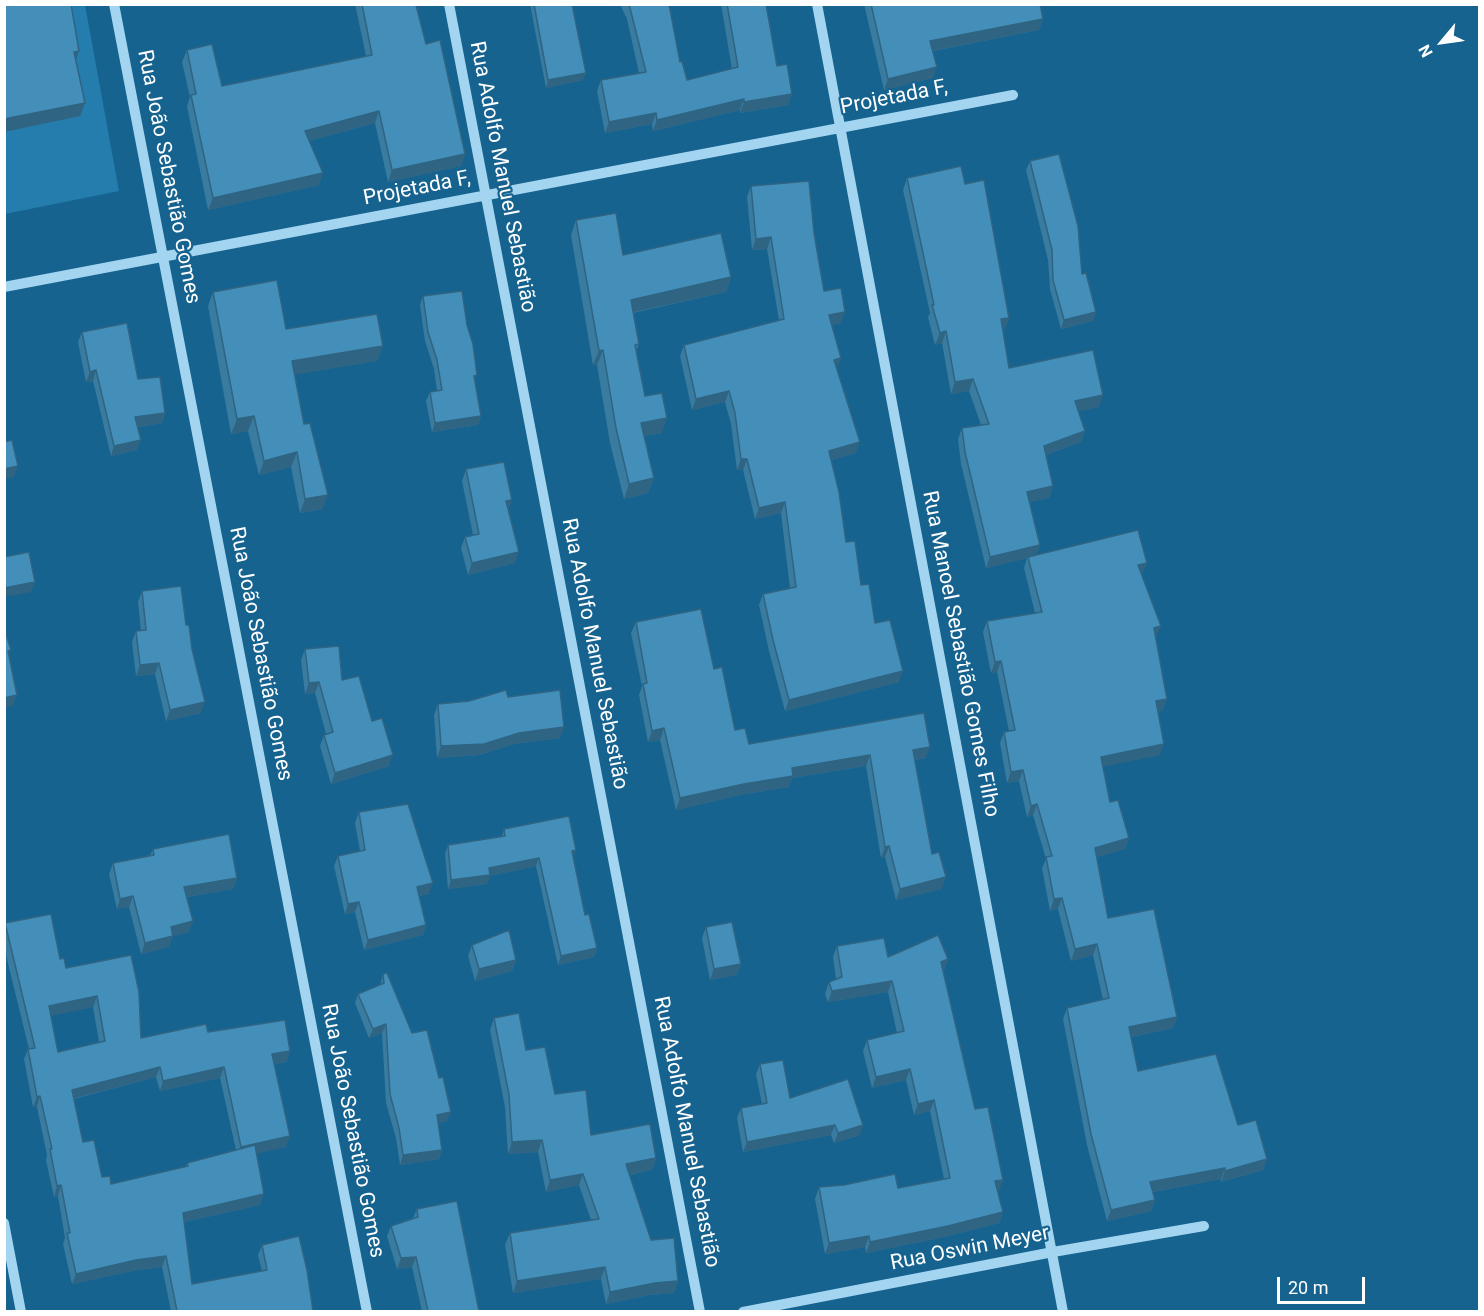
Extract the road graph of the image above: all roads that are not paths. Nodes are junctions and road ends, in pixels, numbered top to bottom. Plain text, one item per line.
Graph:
1 (114, 4) edge
2 (449, 4) edge
3 (817, 4) edge
4 (1013, 95) dead end
5 (841, 128) junction
6 (486, 195) junction
7 (164, 256) junction
8 (4, 287) edge
9 (4, 1223) edge
10 (1204, 1226) dead end
11 (1053, 1252) junction
12 (21, 1311) edge
13 (367, 1311) edge
14 (700, 1311) edge
15 (743, 1311) edge
16 (1064, 1311) edge

1 - 7 street, Rua João Sebastião Gomes
2 - 6 street, Rua Adolfo Manuel Sebastião
3 - 5 street, Rua Manoel Sebastião Gomes Filho
4 - 5 street, Projetada F,
5 - 6 street, Projetada F,
5 - 11 street, Rua Manoel Sebastião Gomes Filho
6 - 7 street, Projetada F,
6 - 14 street, Rua Adolfo Manuel Sebastião
7 - 8 street, Projetada F,
7 - 13 street, Rua João Sebastião Gomes
9 - 12 street
10 - 11 street, Rua Oswin Meyer
11 - 15 street, Rua Oswin Meyer
11 - 16 street, Rua Manoel Sebastião Gomes Filho

